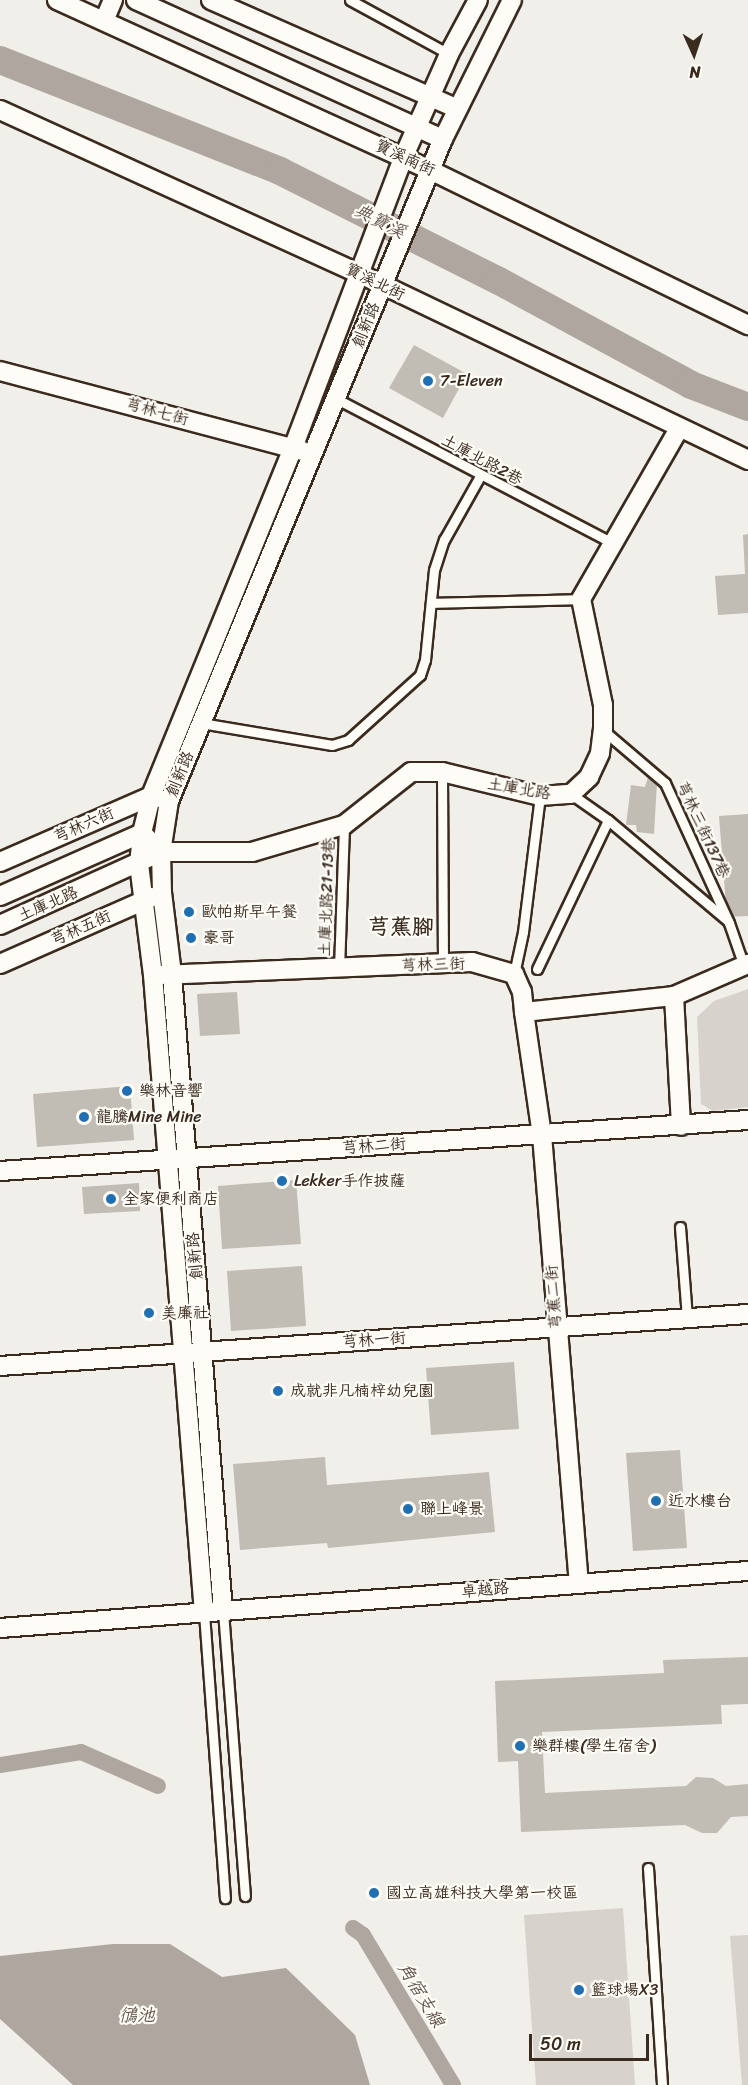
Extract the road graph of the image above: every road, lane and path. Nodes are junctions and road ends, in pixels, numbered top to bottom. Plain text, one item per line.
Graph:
1 (113, 0) edge
2 (136, 0) edge
3 (212, 0) edge
4 (478, 0) edge
5 (512, 0) edge
6 (354, 1) edge
7 (68, 2) edge
8 (104, 21) junction
9 (449, 54) junction
10 (428, 98) junction
11 (456, 108) junction
12 (0, 110) edge
13 (416, 127) junction
14 (443, 139) junction
15 (401, 164) junction
16 (428, 176) junction
17 (360, 267) junction
18 (385, 278) junction
19 (748, 325) edge
20 (0, 372) edge
21 (337, 399) junction
22 (678, 430) junction
23 (293, 448) junction
24 (313, 455) junction
25 (748, 460) edge
26 (480, 477) junction
27 (614, 544) junction
28 (581, 599) junction
29 (432, 603) junction
30 (201, 723) junction
31 (603, 730) junction
32 (442, 772) junction
33 (571, 794) junction
34 (540, 795) junction
35 (151, 796) junction
36 (169, 801) junction
37 (608, 820) junction
38 (344, 825) junction
39 (142, 833) junction
40 (161, 852) junction
41 (0, 862) edge
42 (139, 864) junction
43 (162, 893) junction
44 (0, 896) edge
45 (142, 901) junction
46 (729, 923) junction
47 (0, 925) edge
48 (443, 962) junction
49 (0, 964) edge
50 (746, 965) edge
51 (537, 969) dead end
52 (339, 970) junction
53 (172, 974) junction
54 (514, 974) junction
55 (153, 975) junction
56 (674, 996) junction
57 (524, 1012) junction
58 (748, 1120) edge
59 (681, 1126) junction
60 (542, 1135) junction
61 (187, 1158) junction
62 (168, 1159) junction
63 (0, 1171) edge
64 (680, 1227) dead end
65 (748, 1314) edge
66 (687, 1318) junction
67 (556, 1328) junction
68 (203, 1352) junction
69 (184, 1354) junction
70 (0, 1366) edge
71 (748, 1571) edge
72 (579, 1583) junction
73 (223, 1611) junction
74 (204, 1613) junction
75 (0, 1628) edge
76 (648, 1868) dead end
77 (245, 1896) dead end
78 (225, 1898) dead end
79 (662, 2085) edge

1 - 8 street
2 - 13 street, 寶溪南街
3 - 10 street
4 - 9 street, 創新路
5 - 11 street, 創新路
6 - 9 lane
7 - 8 street, 寶溪南街
8 - 15 street, 寶溪南街
9 - 10 street, 創新路
10 - 11 street
10 - 13 street, 創新路
11 - 14 street, 創新路
12 - 17 street, 寶溪北街
13 - 14 street, 寶溪南街
13 - 15 street, 創新路
14 - 16 street, 創新路
15 - 16 street, 寶溪南街
15 - 17 street, 創新路
16 - 18 street, 創新路
16 - 19 street, 寶溪南街
17 - 18 street, 寶溪北街
17 - 23 street, 創新路
18 - 21 street, 創新路
18 - 22 street, 寶溪北街
20 - 23 street, 芎林七街
21 - 24 street, 創新路
21 - 26 lane, 土庫北路2巷
22 - 25 street, 寶溪北街
22 - 27 street
23 - 24 street, 芎林七街
23 - 35 street, 創新路
24 - 30 street, 創新路
26 - 27 lane, 土庫北路2巷
26 - 29 lane
27 - 28 street
28 - 29 lane
28 - 31 street, 土庫北路
29 - 30 lane
30 - 36 street, 創新路
31 - 33 street, 土庫北路
31 - 46 lane, 芎林三街137巷
32 - 34 street, 土庫北路
32 - 38 street, 土庫北路
32 - 48 lane
33 - 34 street, 土庫北路
33 - 37 lane
34 - 54 lane
35 - 36 street
35 - 39 street, 創新路
35 - 41 street, 芎林六街
36 - 40 street, 創新路
37 - 46 lane
37 - 51 lane
38 - 40 street, 土庫北路
38 - 52 lane, 土庫北路21-13巷
39 - 40 street
39 - 42 street, 創新路
39 - 44 street, 土庫北路
40 - 42 street, 土庫北路
40 - 43 street, 創新路
42 - 45 street, 創新路
42 - 47 street, 土庫北路
43 - 45 street, 芎林五街
43 - 53 street, 創新路
45 - 49 street, 芎林五街
45 - 55 street, 創新路
46 - 50 lane, 芎林三街137巷
48 - 52 street, 芎林三街
48 - 54 street, 芎林三街
50 - 56 street
52 - 53 street, 芎林三街
53 - 55 street, 芎林三街
53 - 61 street, 創新路
54 - 57 street
55 - 62 street, 創新路
56 - 57 street
56 - 59 street
57 - 60 street, 芎蕉二街
58 - 59 street, 芎林二街
59 - 60 street, 芎林二街
60 - 61 street, 芎林二街
60 - 67 street, 芎蕉二街
61 - 62 street, 芎林二街
61 - 68 street, 創新路
62 - 63 street, 芎林二街
62 - 69 street, 創新路
64 - 66 lane
65 - 66 street, 芎林一街
66 - 67 street, 芎林一街
67 - 68 street, 芎林一街
67 - 72 street, 芎蕉二街
68 - 69 street, 芎林一街
68 - 73 street, 創新路
69 - 70 street, 芎林一街
69 - 74 street, 創新路
71 - 72 street, 卓越路
72 - 73 street, 卓越路
73 - 74 street, 卓越路
73 - 77 lane
74 - 75 street
74 - 78 lane
76 - 79 lane

